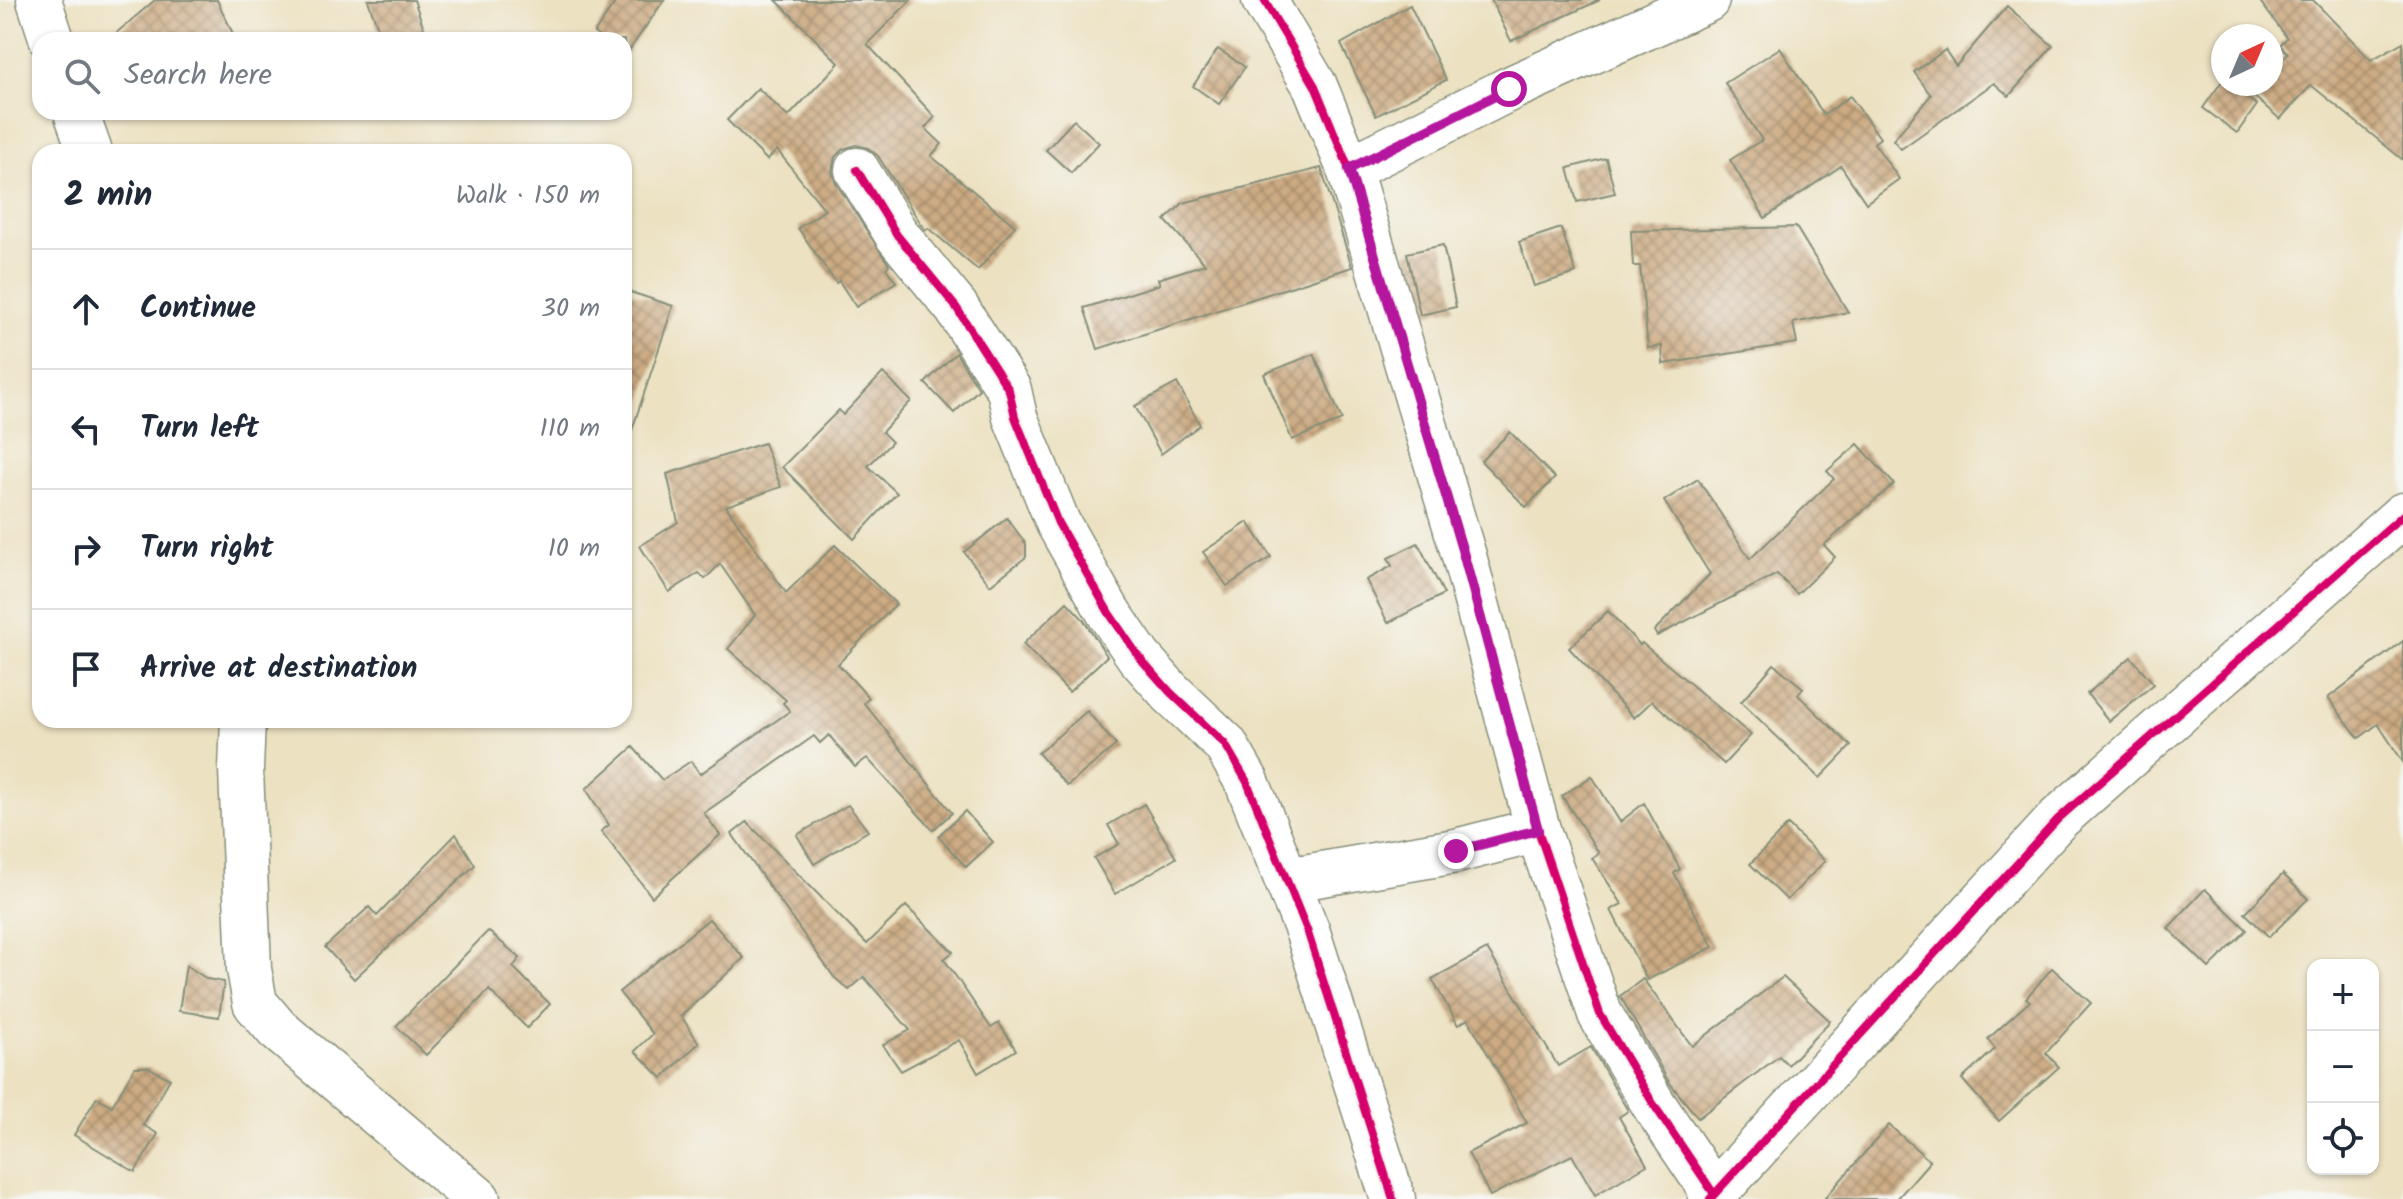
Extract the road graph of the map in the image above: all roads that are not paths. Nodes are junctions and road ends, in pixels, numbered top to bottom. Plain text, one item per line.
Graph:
1 (39, 0) edge
2 (1264, 0) edge
3 (1707, 0) edge
4 (49, 32) edge
5 (79, 120) edge
6 (87, 144) edge
7 (1349, 169) junction
8 (857, 170) dead end
9 (2396, 534) edge
10 (243, 728) edge
11 (1538, 830) junction
12 (1287, 880) junction
13 (1712, 1197) edge
14 (478, 1199) edge
15 (1393, 1199) edge

1 - 4 street
2 - 7 street
3 - 7 street
5 - 6 street
7 - 11 street
8 - 12 street
9 - 13 street
10 - 14 street
11 - 12 street
11 - 13 street
12 - 15 street

